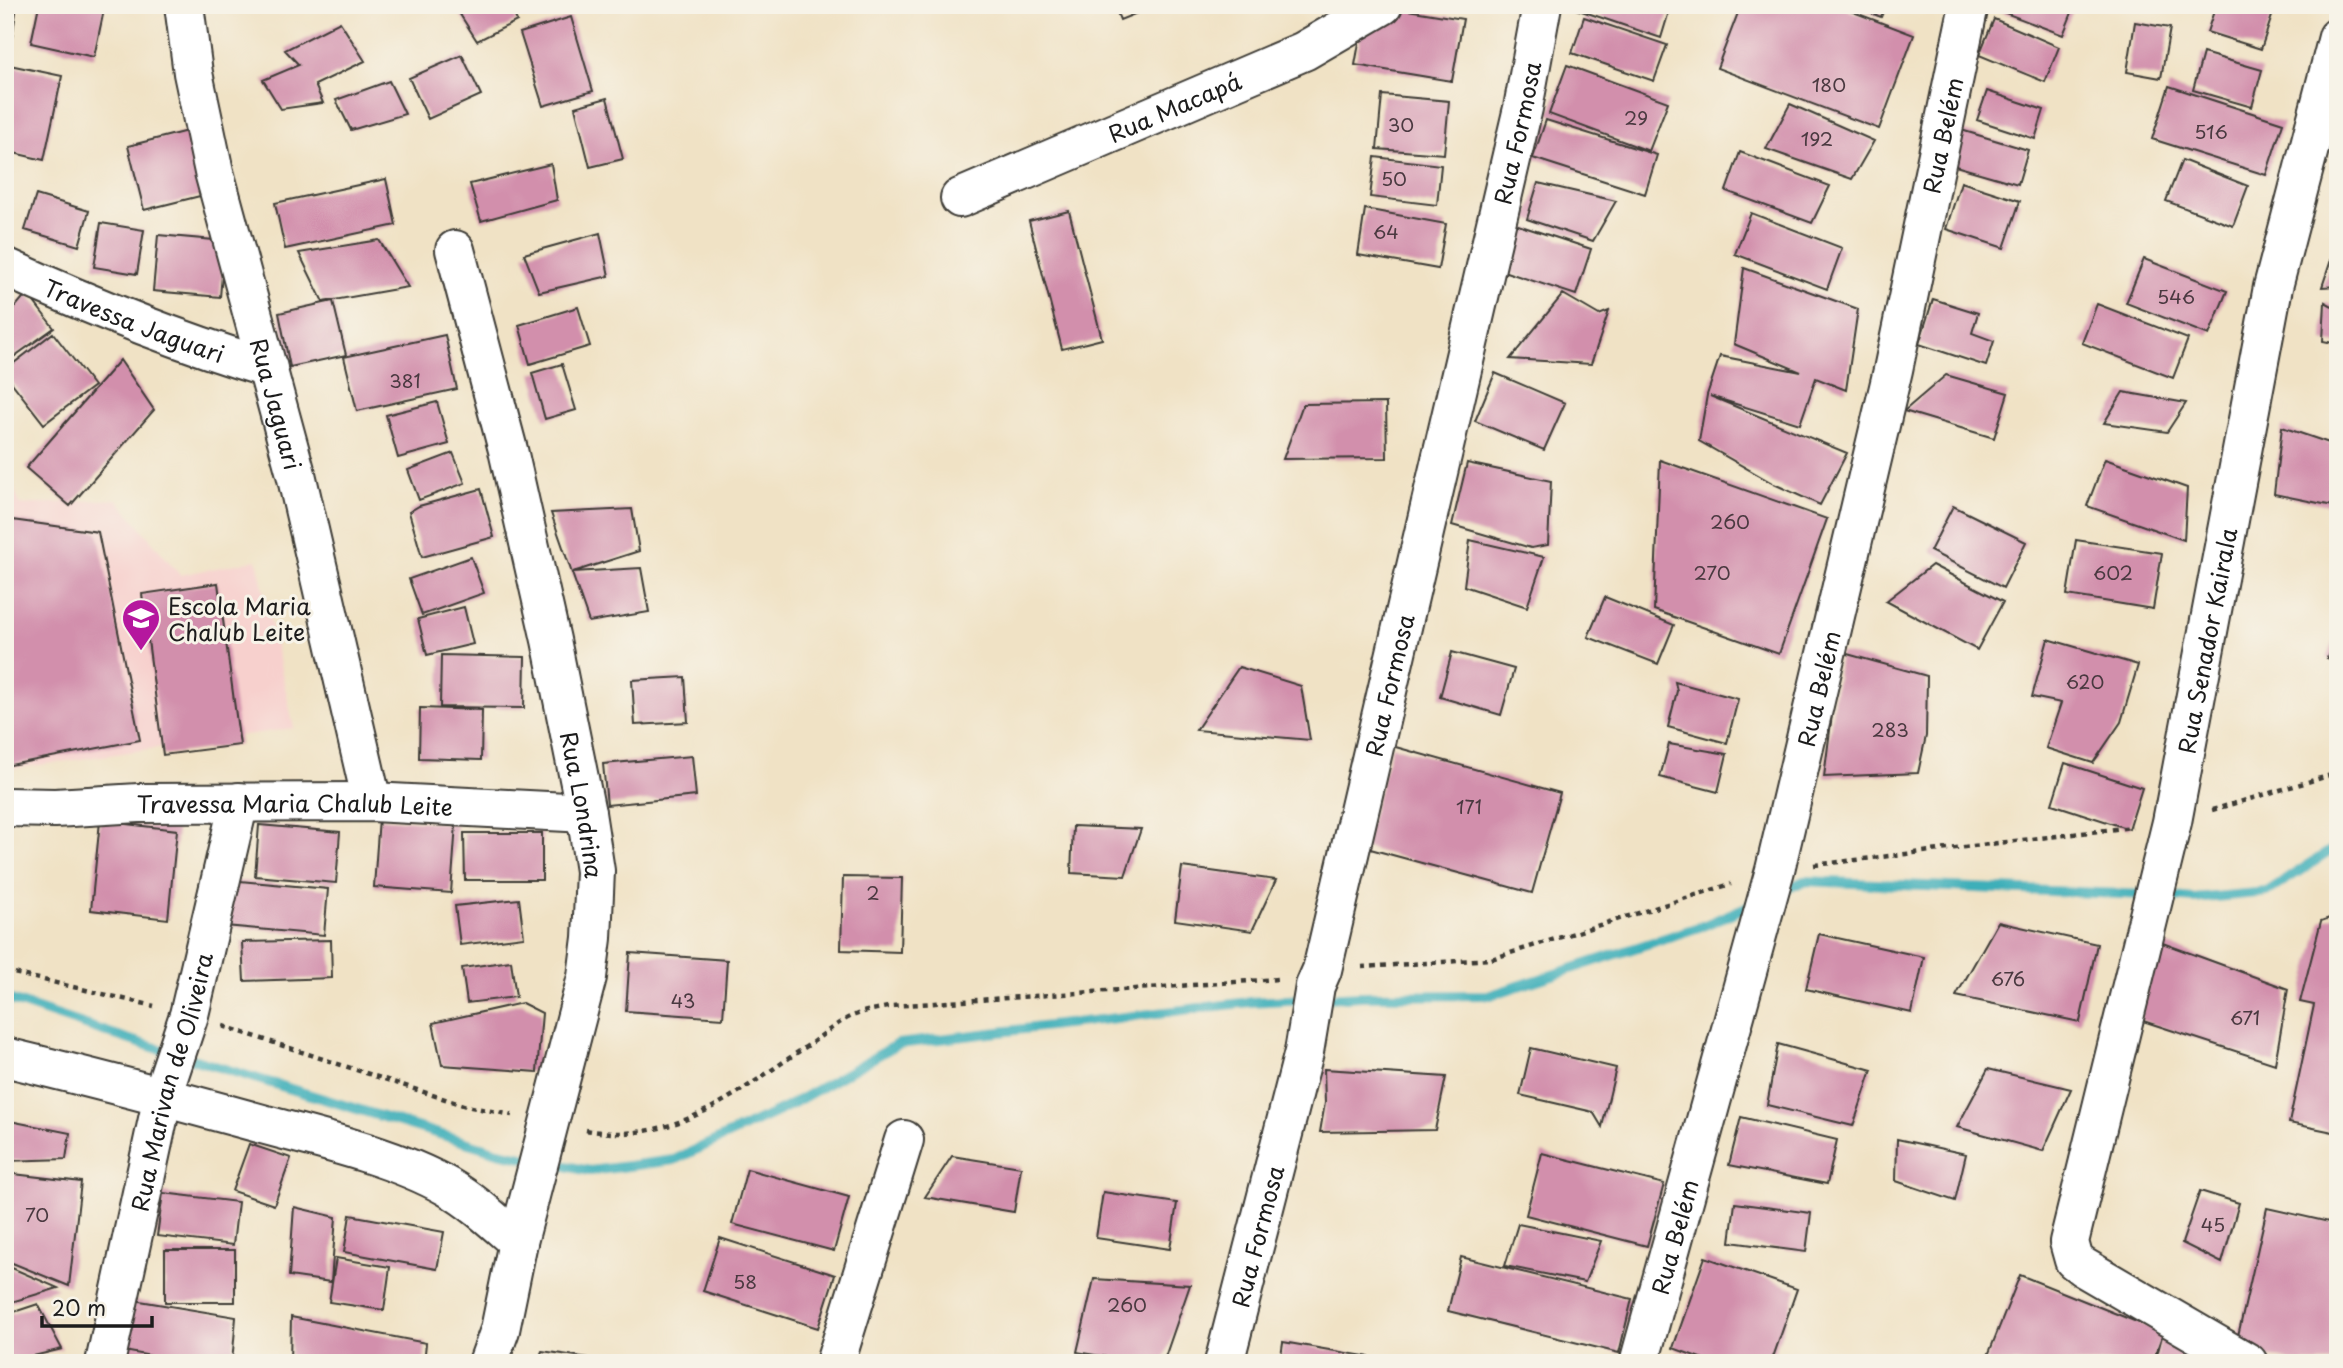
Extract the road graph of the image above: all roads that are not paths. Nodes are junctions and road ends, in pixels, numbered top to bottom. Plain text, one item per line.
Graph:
1 (184, 5) edge
2 (1383, 5) edge
3 (1542, 5) edge
4 (1969, 5) edge
5 (2338, 37) edge
6 (960, 198) dead end
7 (455, 250) dead end
8 (5, 267) edge
9 (268, 368) junction
10 (239, 802) junction
11 (372, 802) junction
12 (5, 807) edge
13 (586, 813) junction
14 (5, 1057) edge
15 (164, 1091) junction
16 (904, 1140) dead end
17 (523, 1225) junction
18 (105, 1363) edge
19 (488, 1363) edge
20 (835, 1363) edge
21 (1224, 1363) edge
22 (1639, 1363) edge
23 (2248, 1363) edge

1 - 9 street, Rua Jaguari
2 - 6 street, Rua Macapá
3 - 21 street, Rua Formosa
4 - 22 street, Rua Belém
5 - 23 street, Rua Senador Kairala
7 - 13 street, Rua Londrina
8 - 9 street, Travessa Jaguari
9 - 11 street, Rua Jaguari
10 - 11 street, Travessa Maria Chalub Leite
10 - 12 street, Travessa Maria Chalub Leite
10 - 15 street, Rua Marivan de Oliveira
11 - 13 street, Travessa Maria Chalub Leite
13 - 17 street, Rua Londrina
14 - 15 street
15 - 17 street
15 - 18 street, Rua Marivan de Oliveira
16 - 20 street
17 - 19 street, Rua Londrina

